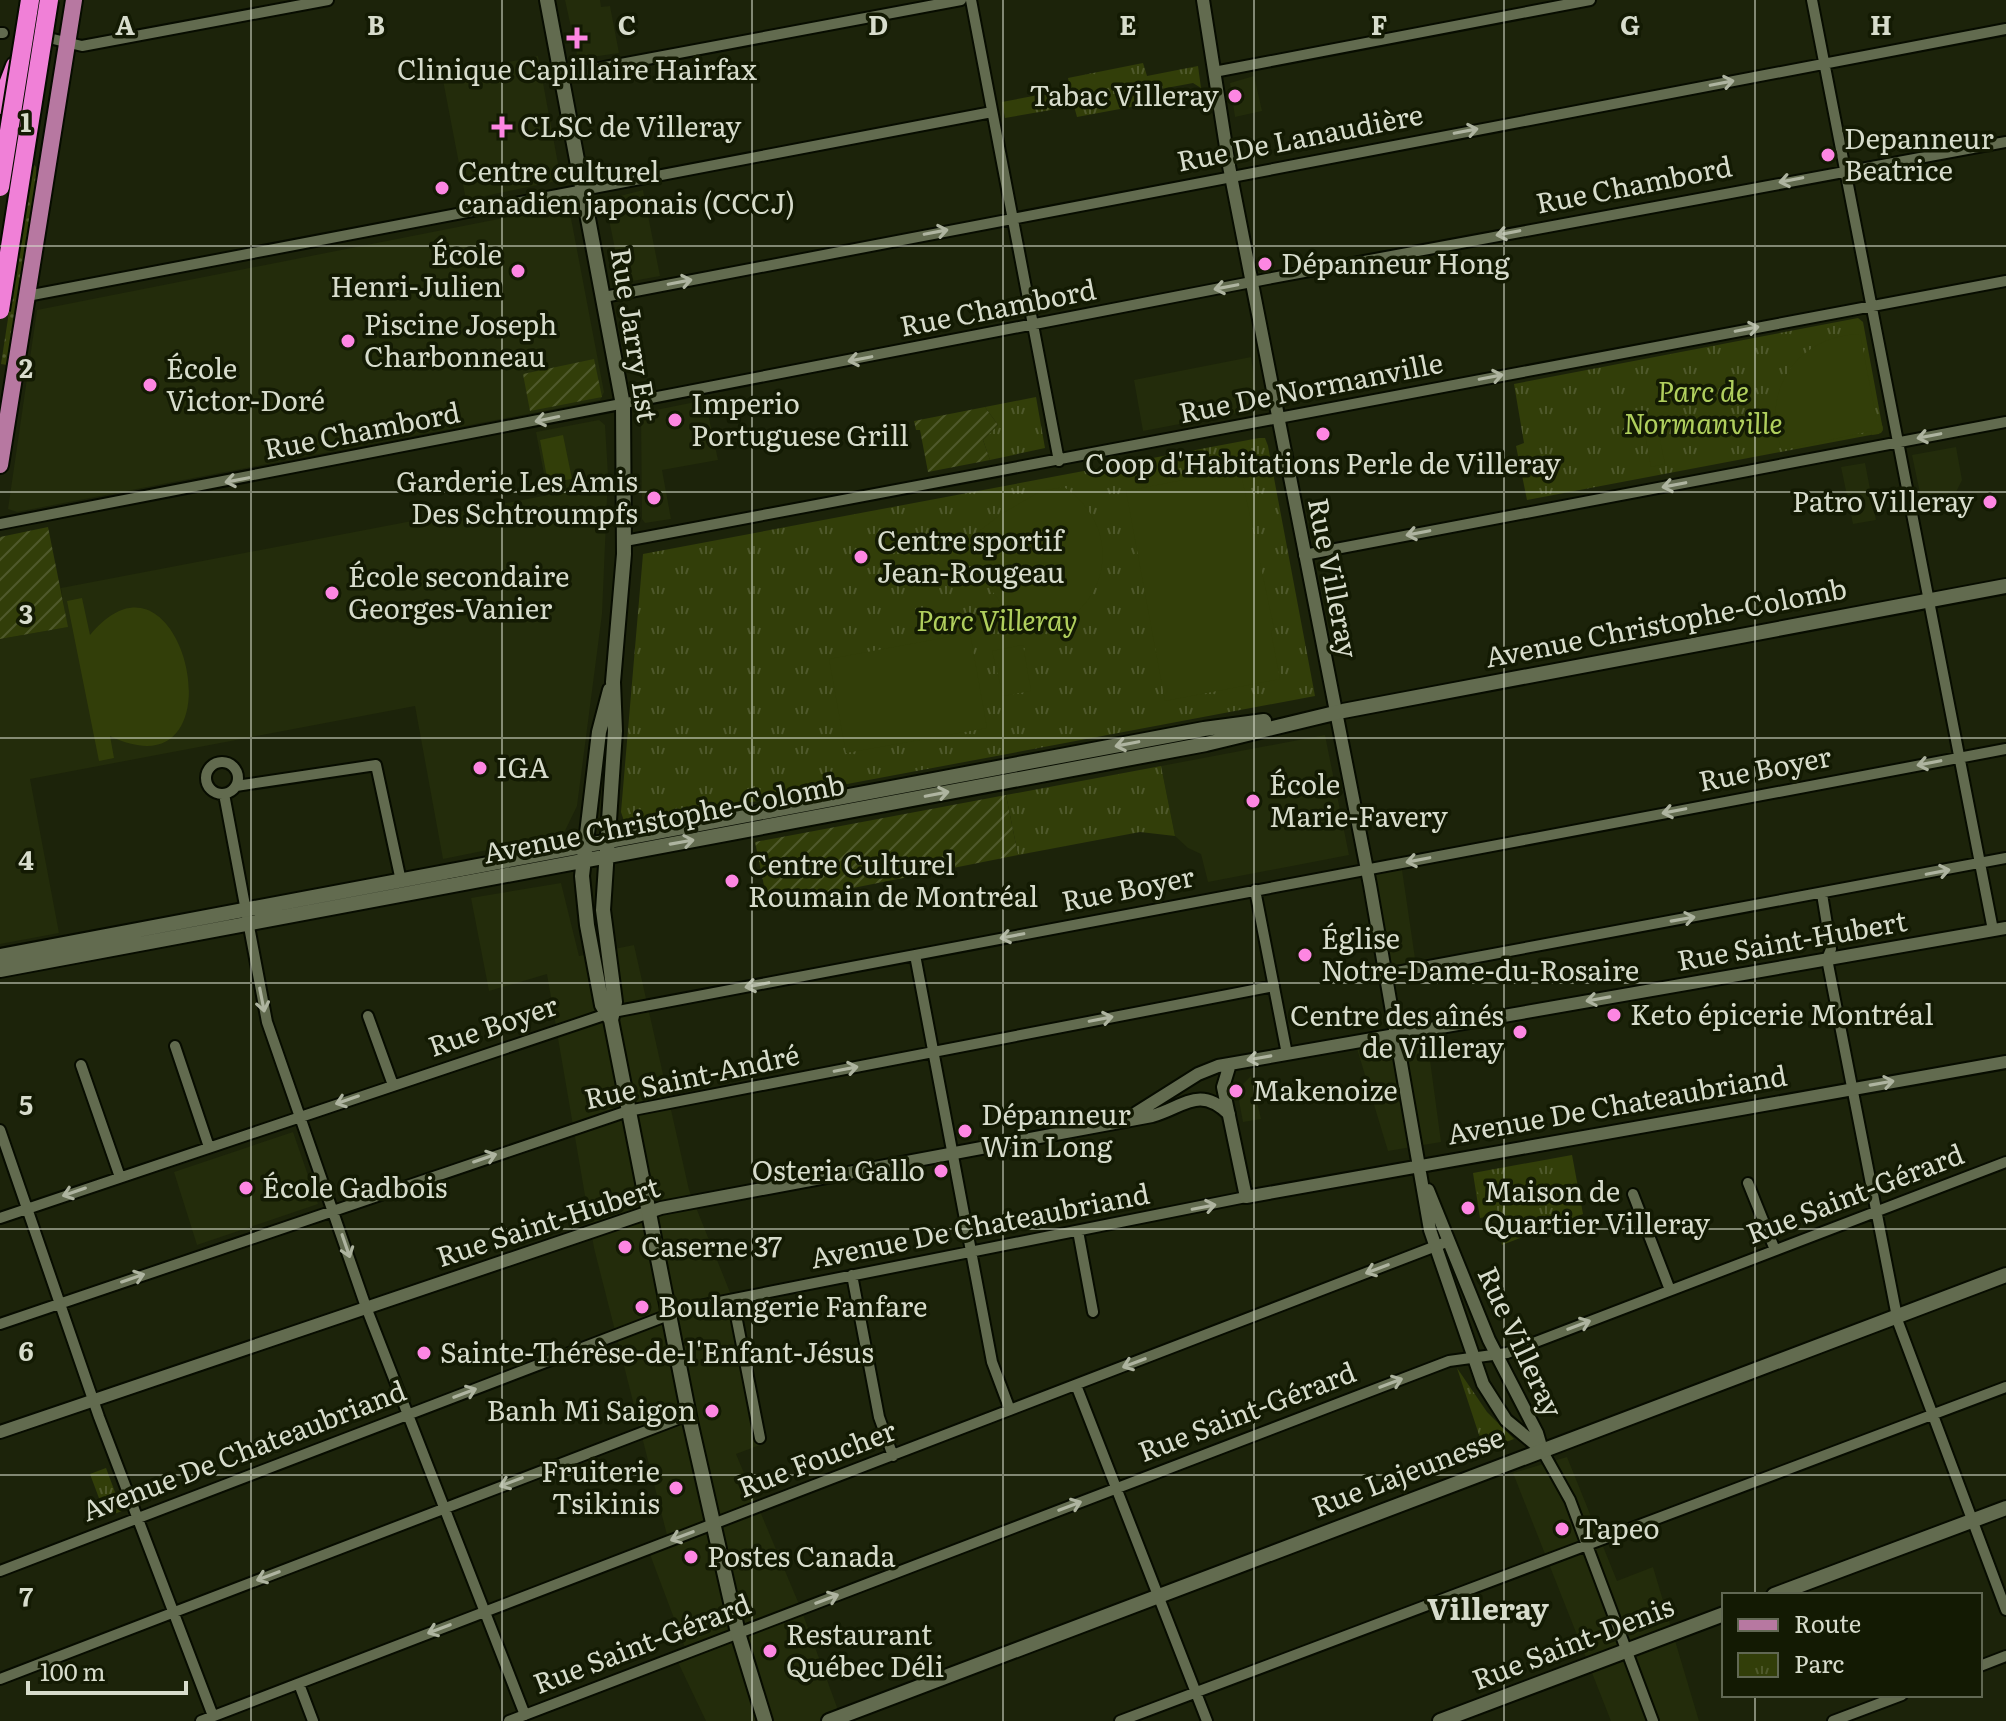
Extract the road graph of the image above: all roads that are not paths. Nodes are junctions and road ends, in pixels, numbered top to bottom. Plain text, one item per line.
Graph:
1 (30, 0) edge
2 (49, 0) edge
3 (74, 0) edge
4 (328, 0) edge
5 (547, 0) edge
6 (961, 0) edge
7 (971, 0) edge
8 (1203, 0) edge
9 (1590, 0) edge
10 (1812, 0) edge
11 (2006, 29) edge
12 (60, 41) junction
13 (22, 44) junction
14 (1824, 63) junction
15 (1214, 72) junction
16 (562, 75) junction
17 (0, 105) edge
18 (992, 112) junction
19 (2006, 142) edge
20 (1846, 170) junction
21 (1231, 175) junction
22 (0, 187) edge
23 (583, 190) junction
24 (1012, 217) junction
25 (2006, 281) edge
26 (1251, 282) junction
27 (27, 296) junction
28 (604, 297) junction
29 (1871, 305) junction
30 (0, 310) edge
31 (1034, 325) junction
32 (623, 405) junction
33 (1277, 419) junction
34 (2006, 422) edge
35 (1898, 442) junction
36 (1059, 461) junction
37 (0, 465) edge
38 (0, 524) edge
39 (625, 541) junction
40 (1304, 555) junction
41 (2006, 586) edge
42 (1929, 600) junction
43 (613, 682) junction
44 (1336, 712) junction
45 (2006, 749) edge
46 (1959, 758) junction
47 (236, 786) junction
48 (224, 794) junction
49 (606, 849) junction
50 (585, 853) junction
51 (2006, 858) edge
52 (1979, 864) junction
53 (1367, 869) junction
54 (401, 881) junction
55 (1255, 890) junction
56 (1822, 894) junction
57 (246, 917) junction
58 (1999, 929) edge
59 (915, 955) junction
60 (0, 956) edge
61 (1827, 959) junction
62 (0, 970) edge
63 (1386, 974) junction
64 (1274, 986) junction
65 (610, 1015) junction
66 (368, 1016) dead end
67 (1396, 1035) junction
68 (175, 1046) dead end
69 (933, 1052) junction
70 (1287, 1054) junction
71 (2006, 1062) edge
72 (1230, 1064) junction
73 (81, 1065) dead end
74 (393, 1085) junction
75 (1850, 1089) junction
76 (628, 1111) junction
77 (1229, 1114) junction
78 (301, 1116) junction
79 (1126, 1119) junction
80 (0, 1130) edge
81 (209, 1147) junction
82 (951, 1152) junction
83 (2006, 1162) edge
84 (1419, 1164) junction
85 (120, 1177) junction
86 (1748, 1183) dead end
87 (1633, 1194) dead end
88 (1246, 1197) junction
89 (28, 1209) junction
90 (333, 1211) junction
91 (647, 1212) junction
92 (1875, 1213) junction
93 (0, 1218) edge
94 (1078, 1231) junction
95 (1449, 1241) junction
96 (1435, 1247) junction
97 (1775, 1250) junction
98 (972, 1253) junction
99 (852, 1275) junction
100 (2006, 1275) edge
101 (1670, 1290) junction
102 (733, 1300) junction
103 (60, 1304) junction
104 (366, 1307) junction
105 (1093, 1312) dead end
106 (668, 1315) junction
107 (1897, 1317) junction
108 (0, 1324) edge
109 (1496, 1354) junction
110 (1471, 1356) junction
111 (1076, 1385) junction
112 (2006, 1387) edge
113 (93, 1400) junction
114 (1010, 1410) junction
115 (407, 1414) junction
116 (688, 1415) junction
117 (1932, 1415) junction
118 (0, 1432) edge
119 (760, 1438) dead end
120 (1542, 1450) junction
121 (893, 1456) junction
122 (1116, 1488) junction
123 (443, 1508) junction
124 (2006, 1508) edge
125 (137, 1518) junction
126 (1972, 1520) junction
127 (713, 1524) junction
128 (1587, 1545) junction
129 (0, 1571) edge
130 (1779, 1593) edge
131 (1158, 1595) junction
132 (2006, 1610) edge
133 (484, 1612) junction
134 (173, 1613) junction
135 (1722, 1615) edge
136 (738, 1633) junction
137 (1626, 1651) junction
138 (2006, 1656) edge
139 (1982, 1665) edge
140 (0, 1679) edge
141 (299, 1684) junction
142 (1195, 1692) junction
143 (1897, 1697) edge
144 (525, 1715) junction
145 (213, 1716) junction
146 (201, 1721) edge
147 (313, 1721) edge
148 (509, 1721) edge
149 (765, 1721) edge
150 (829, 1721) edge
151 (1120, 1721) edge
152 (1207, 1721) edge
153 (1440, 1721) edge
154 (1653, 1721) edge
155 (1833, 1721) edge

1 - 13 highway, bridge
2 - 30 highway, bridge
3 - 12 main road
4 - 12 street
5 - 16 main road, Rue Jarry Est
6 - 16 street
7 - 18 street
8 - 15 street, Rue Villeray
9 - 15 street
10 - 14 street
11 - 14 street, Rue De Lanaudière
12 - 27 main road
13 - 17 highway, bridge
13 - 22 highway, bridge
14 - 20 street
21 -> 14 street, Rue De Lanaudière
15 - 21 street, Rue Villeray
16 - 23 main road, Rue Jarry Est
18 - 23 street
18 - 24 street
19 - 20 street, Rue Chambord
20 -> 26 street, Rue Chambord
20 - 29 street
21 - 24 street, Rue De Lanaudière
21 - 26 street, Rue Villeray
23 - 27 street
23 - 28 main road, Rue Jarry Est
28 -> 24 street, Rue De Lanaudière
24 - 31 street
25 - 29 street, Rue De Normanville
26 -> 31 street, Rue Chambord
26 - 33 street, Rue Villeray
27 - 37 main road
28 - 32 main road, Rue Jarry Est
33 -> 29 street, Rue De Normanville
29 - 35 street
31 -> 32 street, Rue Chambord
31 - 36 street
32 -> 38 street, Rue Chambord
32 - 39 main road, Rue Jarry Est
33 - 36 street, Rue De Normanville
33 - 40 street, Rue Villeray
34 -> 35 street
35 -> 40 street
35 - 42 street
36 - 39 street, Rue De Normanville
39 - 43 main road, Rue Jarry Est
40 - 44 street, Rue Villeray
41 - 42 main road, Avenue Christophe-Colomb
42 - 44 main road, Avenue Christophe-Colomb
42 - 46 street
43 - 49 main road, Rue Jarry Est
43 - 50 main road, Rue Jarry Est
44 - 49 main road, Avenue Christophe-Colomb
44 - 53 street, Rue Villeray
45 - 46 street, Rue Boyer
46 - 52 street
46 -> 53 street, Rue Boyer
47 - 48 street
47 - 48 street
47 - 54 street
48 - 57 street
49 - 50 main road, Avenue Christophe-Colomb
49 - 65 main road, Rue Jarry Est
50 - 54 main road, Avenue Christophe-Colomb
50 - 57 main road, Avenue Christophe-Colomb
50 - 65 main road, Rue Jarry Est
51 - 52 street
56 -> 52 street
52 - 58 street
53 - 55 street, Rue Boyer
53 - 63 street, Rue Villeray
54 - 57 main road, Avenue Christophe-Colomb
55 -> 59 street, Rue Boyer
55 - 64 street
56 - 61 street
63 -> 56 street
57 - 60 main road, Avenue Christophe-Colomb
57 - 62 main road, Avenue Christophe-Colomb
57 -> 78 street
58 - 61 street, Rue Saint-Hubert
59 -> 65 street, Rue Boyer
59 - 69 street
61 -> 67 street, Rue Saint-Hubert
61 - 75 street
63 - 67 street, Rue Villeray
69 -> 64 street, Rue Saint-André
64 - 70 street
65 - 74 street, Rue Boyer
65 - 76 main road, Rue Jarry Est
66 - 74 street
67 - 70 street, Rue Saint-Hubert
67 - 84 street, Rue Villeray
68 - 81 street
76 -> 69 street, Rue Saint-André
69 - 82 street
70 -> 72 street, Rue Saint-Hubert
75 -> 71 street, Avenue De Chateaubriand
72 - 77 street
72 - 79 street, Rue Saint-Hubert
73 - 85 street
74 -> 78 street, Rue Boyer
75 - 84 street, Avenue De Chateaubriand
75 - 92 street
90 -> 76 street, Rue Saint-André
76 - 91 main road, Rue Jarry Est
77 - 79 street, Rue Saint-Hubert
77 - 88 street
78 - 81 street, Rue Boyer
78 - 90 street
79 - 82 street, Rue Saint-Hubert
80 - 89 street
81 - 85 street, Rue Boyer
82 - 91 street, Rue Saint-Hubert
82 - 98 street
83 - 92 street, Rue Saint-Gérard
84 - 88 street, Avenue De Chateaubriand
84 - 95 street, Rue Villeray
84 - 96 street, Rue Villeray
85 -> 89 street, Rue Boyer
86 - 97 street
87 - 101 street
94 -> 88 street, Avenue De Chateaubriand
89 - 93 street, Rue Boyer
89 - 103 street
103 -> 90 street, Rue Saint-André
90 -> 104 street
91 - 104 street, Rue Saint-Hubert
91 - 106 main road, Rue Jarry Est
92 - 97 street, Rue Saint-Gérard
92 - 107 street
94 - 98 street, Avenue De Chateaubriand
94 - 105 street
95 - 96 street, Rue Foucher
95 - 109 street, Rue Villeray
96 - 110 street, Rue Villeray
96 -> 111 street, Rue Foucher
97 - 101 street, Rue Saint-Gérard
98 - 99 street, Avenue De Chateaubriand
98 - 114 street
99 - 102 street, Avenue De Chateaubriand
99 - 121 street
100 - 107 main road, Rue Lajeunesse
109 -> 101 street, Rue Saint-Gérard
102 - 106 street, Avenue De Chateaubriand
102 - 119 street
103 - 108 street, Rue Saint-André
103 - 113 street
104 - 113 street, Rue Saint-Hubert
104 - 115 street
115 -> 106 street, Avenue De Chateaubriand
106 - 116 main road, Rue Jarry Est
107 - 117 street
107 - 120 main road, Rue Lajeunesse
109 - 110 street, Rue Saint-Gérard
109 - 120 street, Rue Villeray
110 - 120 street, Rue Villeray
122 -> 110 street, Rue Saint-Gérard
111 - 114 street, Rue Foucher
111 - 122 street
112 - 117 street
113 - 118 street, Rue Saint-Hubert
113 - 125 street
114 - 121 street, Rue Foucher
115 - 123 street
115 - 125 street, Avenue De Chateaubriand
116 -> 123 street
116 - 127 main road, Rue Jarry Est
117 - 126 street
117 - 128 street
120 - 128 street, Rue Villeray
120 - 131 main road, Rue Lajeunesse
121 - 127 street, Rue Foucher
122 - 131 street
136 -> 122 street, Rue Saint-Gérard
123 - 133 street
123 -> 134 street
124 - 126 main road
125 - 129 street, Avenue De Chateaubriand
125 - 134 street
126 - 130 main road
126 - 132 street
127 -> 133 street, Rue Foucher
127 - 136 main road, Rue Jarry Est
128 - 137 street, Rue Villeray
128 - 142 street
131 - 142 street
131 - 150 main road, Rue Lajeunesse
133 -> 141 street, Rue Foucher
133 - 144 street
134 - 140 street
134 - 145 street
135 - 137 main road, Rue Saint-Denis
136 - 144 street, Rue Saint-Gérard
136 - 149 main road, Rue Jarry Est
137 - 153 main road, Rue Saint-Denis
137 - 154 street, Rue Villeray
138 - 139 street
141 - 145 street, Rue Foucher
141 - 147 street
142 - 151 street
142 - 152 street
143 - 155 street
144 - 148 street, Rue Saint-Gérard
145 - 146 street, Rue Foucher

